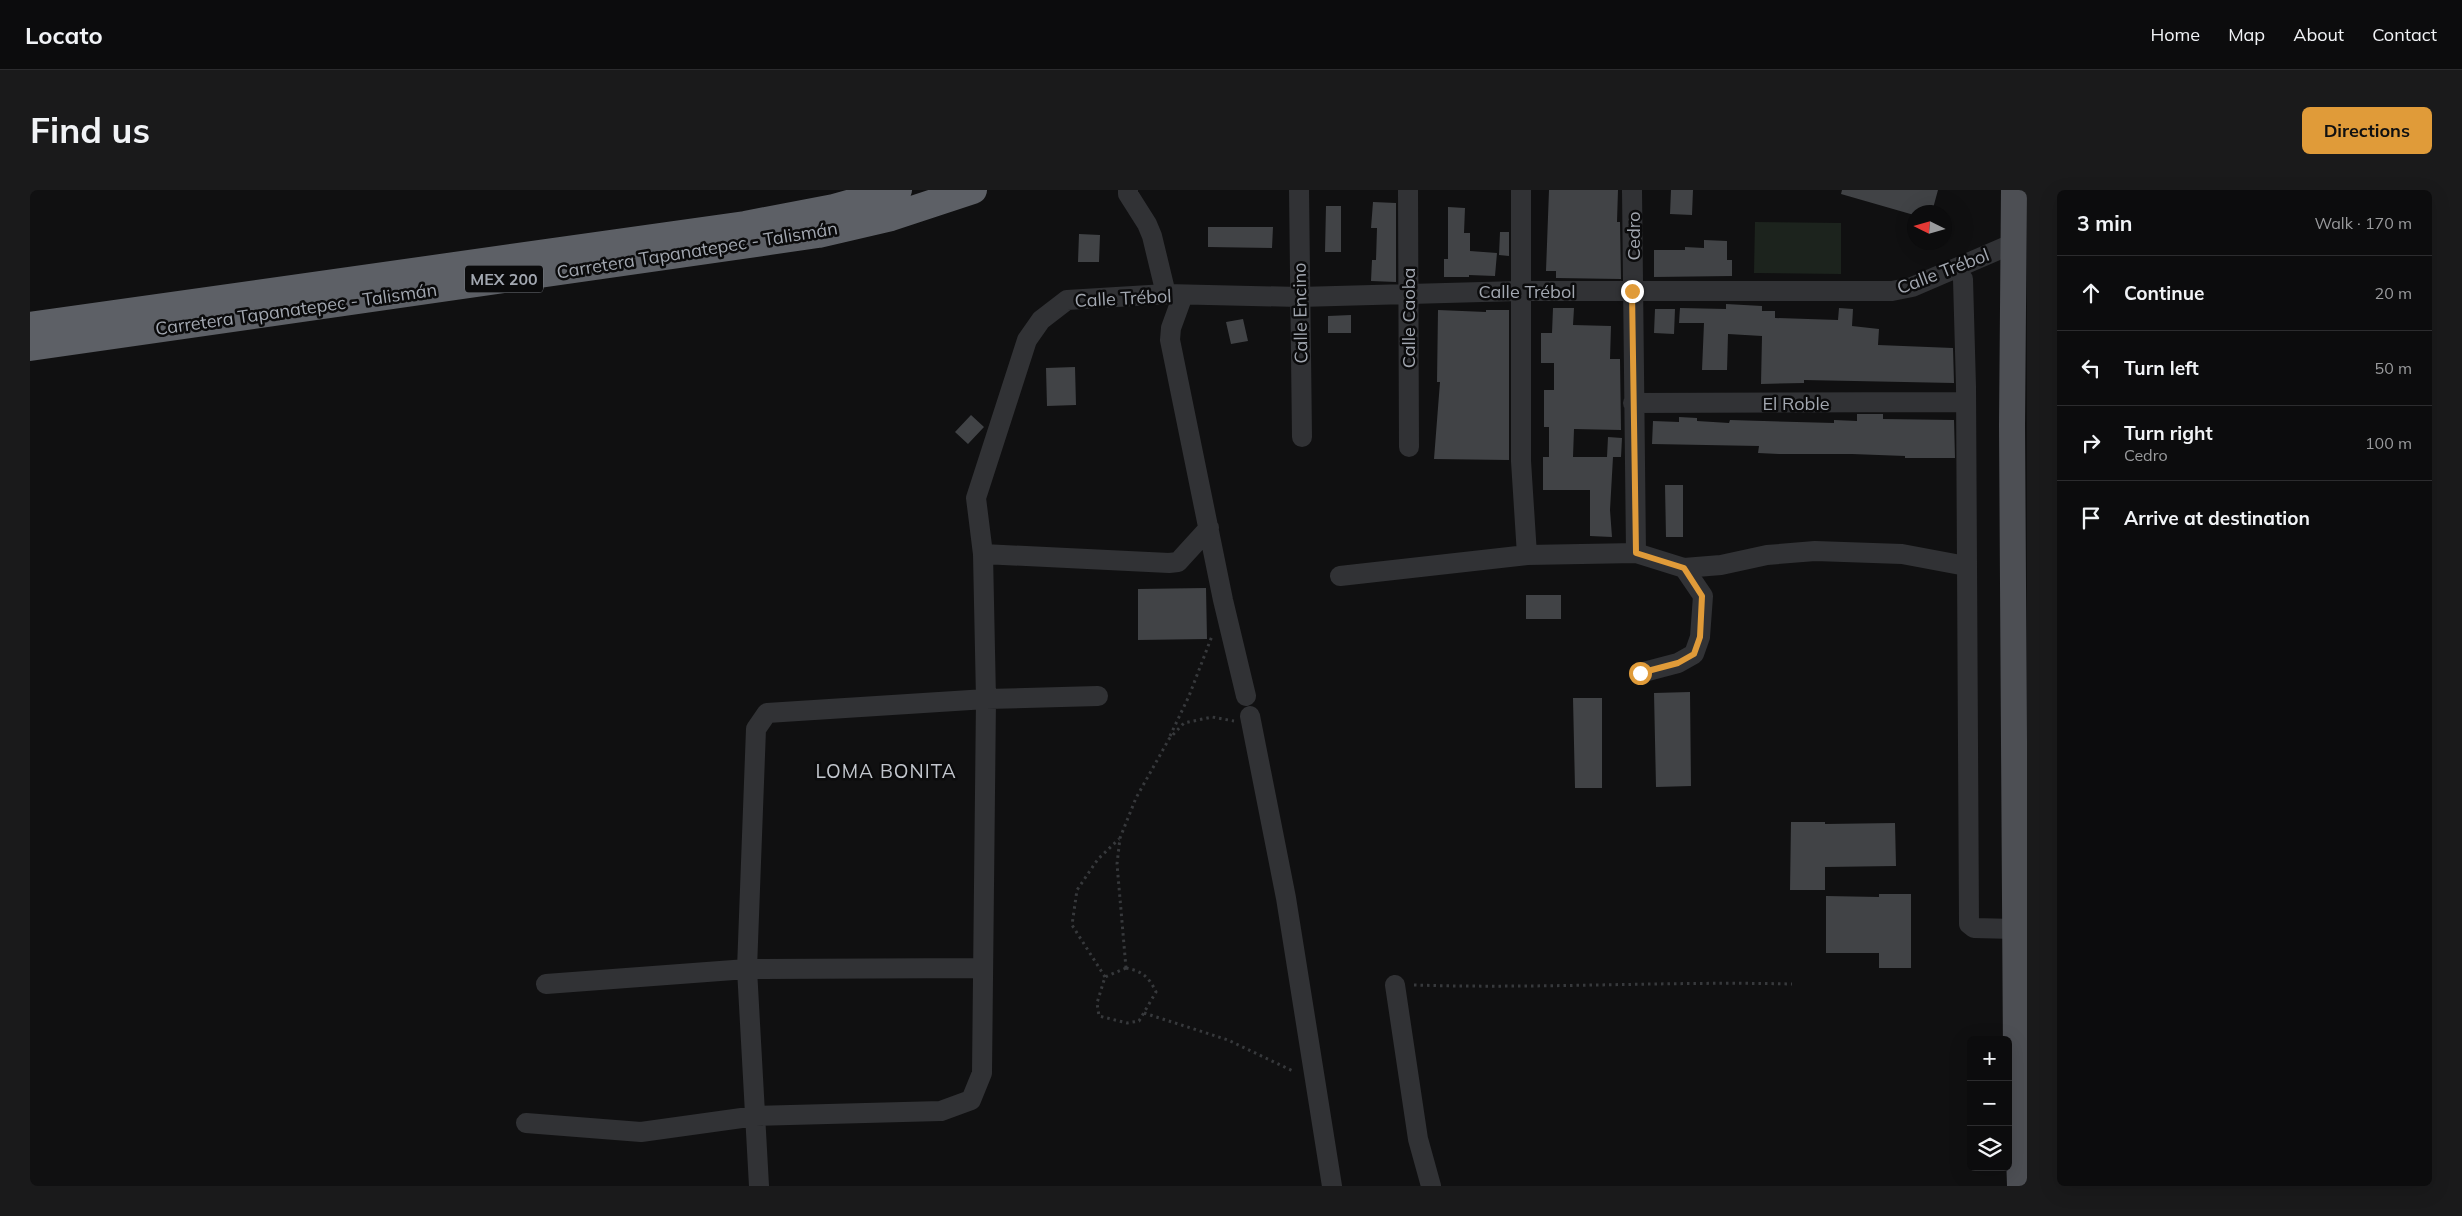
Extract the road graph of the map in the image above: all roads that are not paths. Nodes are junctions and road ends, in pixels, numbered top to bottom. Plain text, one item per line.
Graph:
1 (898, 190) edge
2 (973, 190) edge
3 (1128, 190) edge
4 (1299, 190) edge
5 (1408, 190) edge
6 (1521, 190) edge
7 (1632, 190) edge
8 (2014, 190) edge
9 (2012, 244) junction
10 (1963, 279) dead end
11 (1519, 291) junction
12 (1632, 291) junction
13 (1408, 293) junction
14 (1175, 294) junction
15 (1299, 297) junction
16 (2019, 297) edge
17 (30, 326) edge
18 (30, 347) edge
19 (1958, 402) dead end
20 (1633, 403) junction
21 (2019, 426) edge
22 (1302, 437) dead end
23 (1409, 447) dead end
24 (1209, 528) junction
25 (1636, 553) junction
26 (983, 554) junction
27 (1527, 555) junction
28 (1721, 565) junction
29 (1966, 566) junction
30 (1684, 568) junction
31 (1340, 576) dead end
32 (1702, 596) junction
33 (2020, 619) edge
34 (1640, 673) dead end
35 (1098, 696) dead end
36 (986, 699) junction
37 (2015, 929) junction
38 (983, 968) junction
39 (747, 969) junction
40 (546, 984) dead end
41 (1396, 984) road end
42 (756, 1116) junction
43 (526, 1123) dead end
44 (759, 1186) edge
45 (1332, 1186) edge
46 (1431, 1186) edge
47 (2020, 1186) edge

1 - 17 highway, Carretera Tapanatepec - Talismán / MEX 200
2 - 18 highway, Carretera Tapanatepec - Talismán / MEX 200
3 - 14 street
4 - 15 street, Calle Encino
5 - 13 street, Calle Caoba
6 - 11 street
7 - 12 street, Cedro
8 - 9 main road
9 - 12 street, Calle Trébol
9 - 16 main road
10 - 29 street
11 - 12 street, Calle Trébol
11 - 13 street, Calle Trébol
11 - 27 street
12 - 20 street, Cedro
13 - 15 street, Calle Trébol
13 - 23 street, Calle Caoba
14 - 15 street, Calle Trébol
14 - 24 street
14 - 26 street, Calle Trébol
15 - 22 street, Calle Encino
16 - 21 main road
19 - 20 street, El Roble
20 - 25 street, Cedro
21 - 33 main road
24 - 26 street
24 - 45 street
25 - 27 street
25 - 30 street
26 - 36 street, Calle Trébol
27 - 31 street
28 - 29 street
28 - 30 street
28 - 32 street
29 - 37 street
30 - 32 street
32 - 34 street
33 - 37 main road
35 - 36 street
36 - 38 street, Calle Trébol
36 - 39 street
37 - 47 main road
38 - 39 street
38 - 42 street, Calle Trébol
39 - 40 street
39 - 42 street
41 - 46 street
42 - 43 street, Calle Trébol
42 - 44 street

